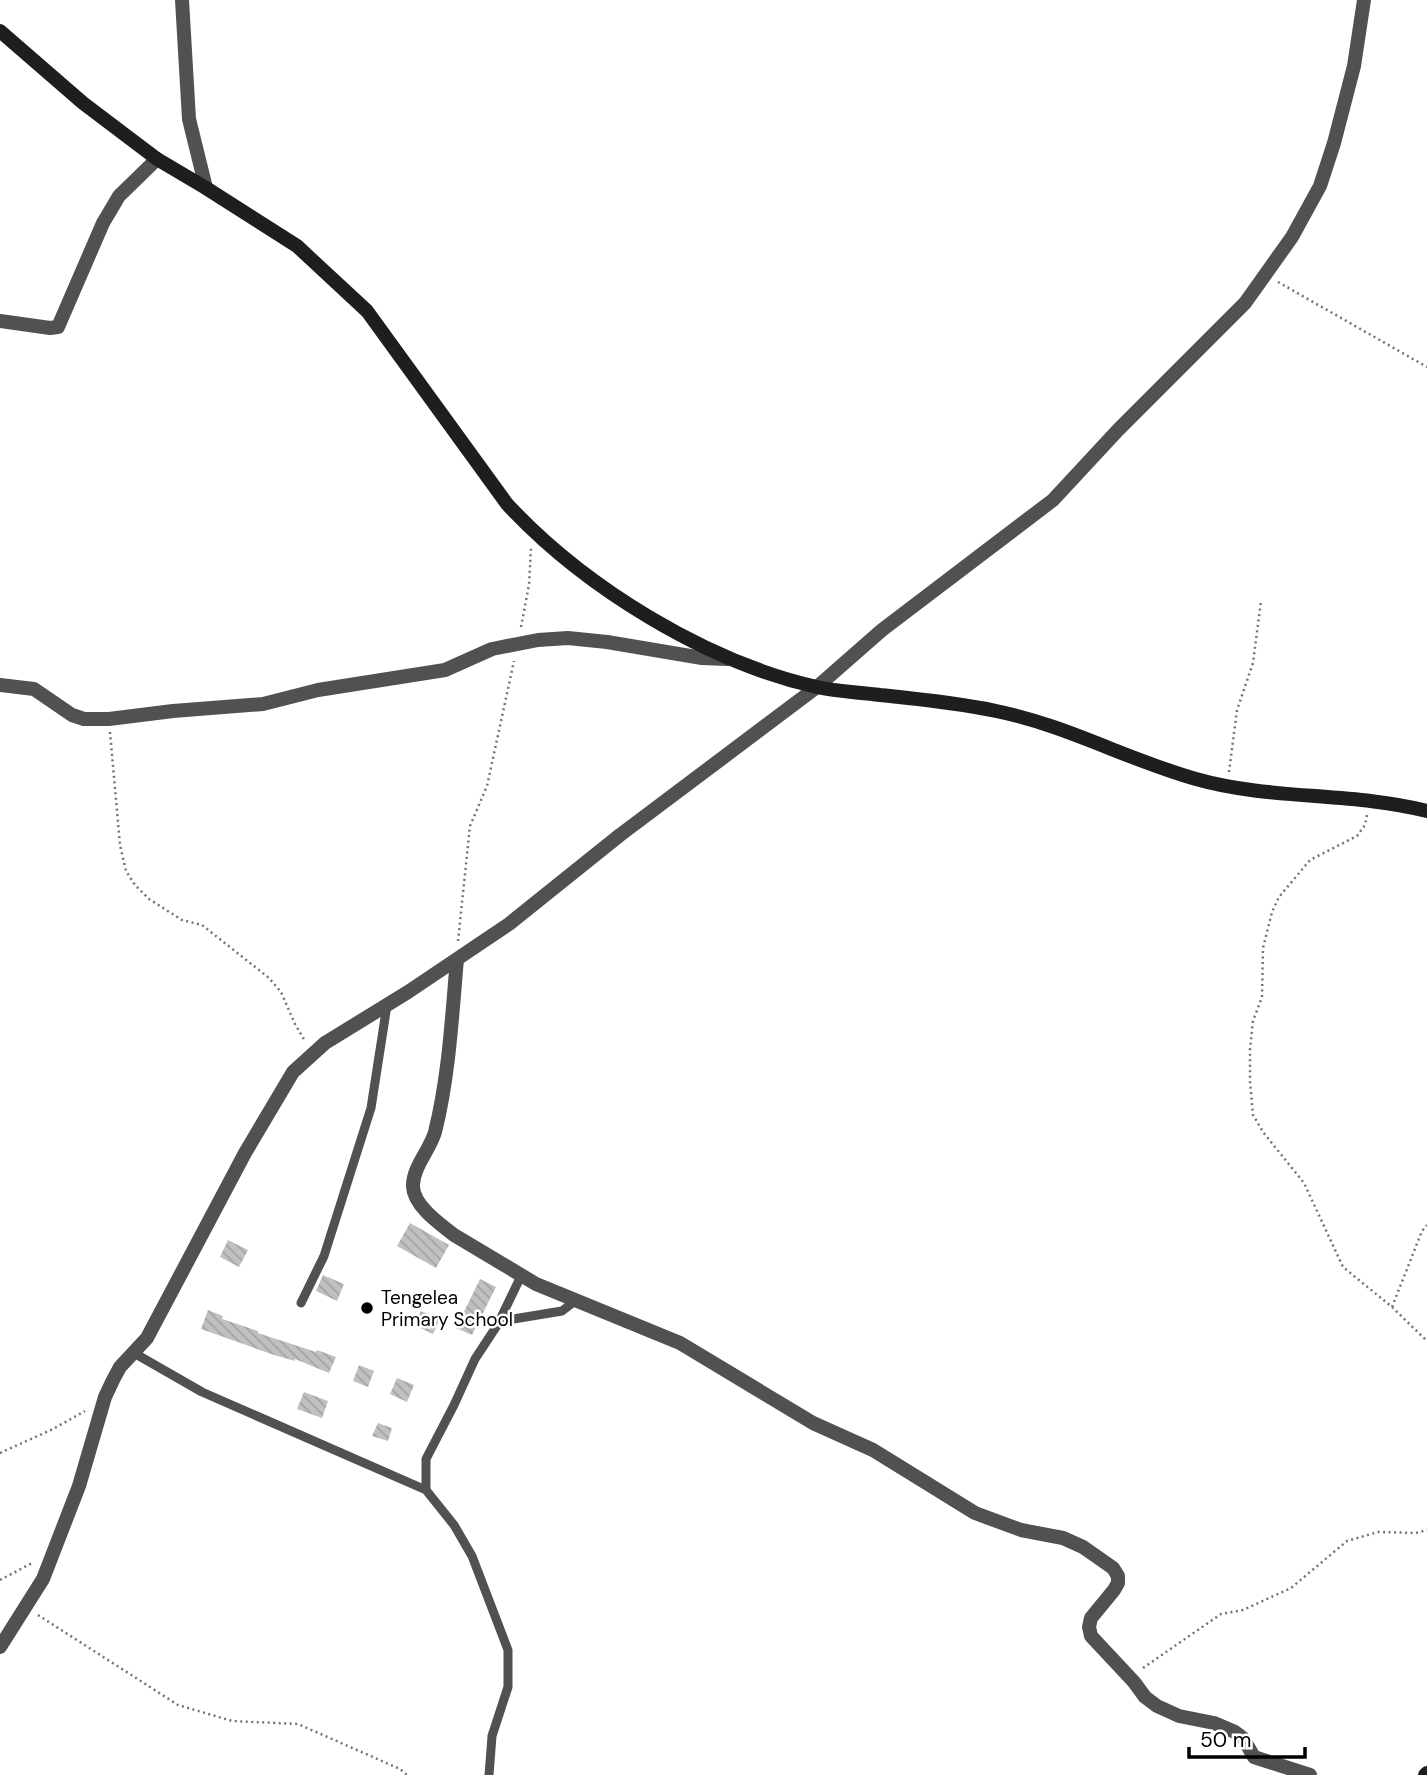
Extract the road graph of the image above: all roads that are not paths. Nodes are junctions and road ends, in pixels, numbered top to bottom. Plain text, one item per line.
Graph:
1 (182, 0) edge
2 (1364, 0) edge
3 (0, 31) edge
4 (157, 159) junction
5 (206, 188) junction
6 (0, 321) edge
7 (727, 659) junction
8 (0, 685) edge
9 (817, 687) junction
10 (1427, 811) edge
11 (457, 959) junction
12 (387, 1005) junction
13 (521, 1276) junction
14 (575, 1301) junction
15 (302, 1303) dead end
16 (498, 1324) junction
17 (134, 1353) junction
18 (426, 1490) junction
19 (0, 1647) edge
20 (489, 1775) edge
21 (1310, 1775) edge

1 - 5 street
2 - 9 street
3 - 4 street
4 - 5 street
4 - 6 street
5 - 7 street
7 - 8 street
7 - 9 street
9 - 10 street
9 - 11 street
11 - 12 street
11 - 13 street
12 - 15 lane
12 - 17 street
13 - 14 street
13 - 16 lane
14 - 16 lane
14 - 21 street
16 - 18 lane
17 - 18 lane
17 - 19 street
18 - 20 lane

